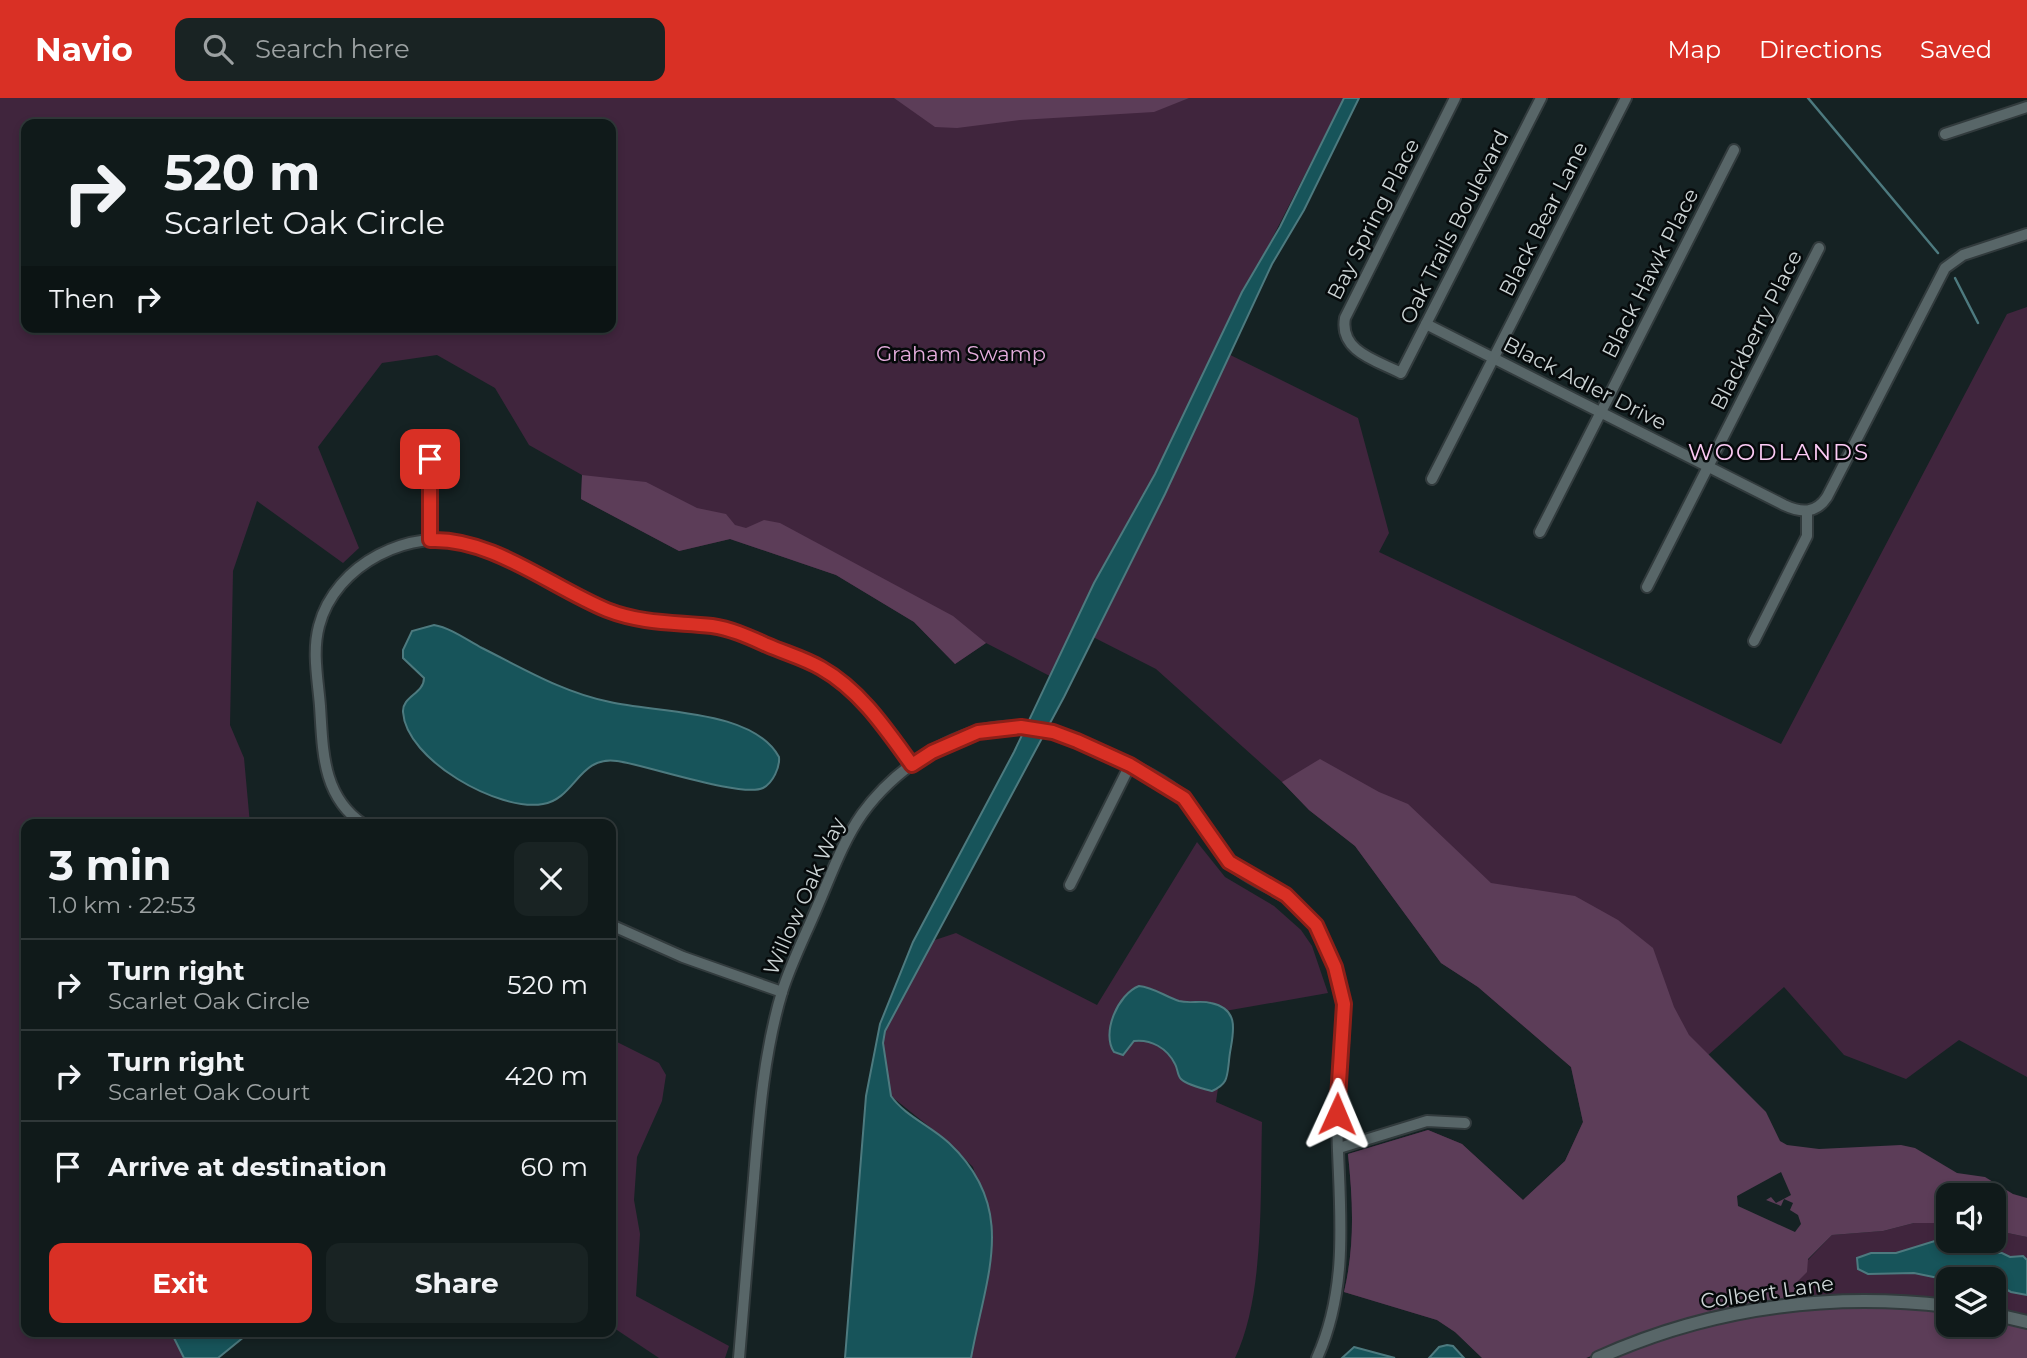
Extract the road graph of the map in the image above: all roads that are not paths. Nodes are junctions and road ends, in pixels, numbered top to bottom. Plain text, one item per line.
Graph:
1 (1455, 98) edge
2 (1541, 98) edge
3 (1626, 98) edge
4 (2027, 107) edge
5 (1945, 134) dead end
6 (1734, 150) dead end
7 (2027, 234) edge
8 (1819, 248) dead end
9 (1426, 324) junction
10 (1494, 358) junction
11 (1401, 373) joint
12 (1601, 412) junction
13 (430, 459) dead end
14 (1708, 467) junction
15 (1432, 479) dead end
16 (1807, 511) junction
17 (1540, 532) dead end
18 (430, 540) junction
19 (1647, 587) dead end
20 (1754, 642) dead end
21 (912, 765) junction
22 (1130, 765) junction
23 (357, 819) edge
24 (1070, 885) dead end
25 (616, 927) edge
26 (782, 992) junction
27 (1465, 1123) dead end
28 (1339, 1148) junction
29 (1936, 1305) edge
30 (2006, 1317) edge
31 (2027, 1322) edge
32 (739, 1358) edge
33 (1317, 1358) edge
34 (1598, 1358) edge

1 - 11 street, Bay Spring Place
2 - 9 street, Oak Trails Boulevard
3 - 10 street, Black Bear Lane
4 - 5 street
6 - 12 street, Black Hawk Place
7 - 16 street
8 - 14 street, Blackberry Place
9 - 10 street, Black Adler Drive
9 - 11 street, Oak Trails Boulevard
10 - 12 street, Black Adler Drive
10 - 15 street, Black Bear Lane
12 - 14 street, Black Adler Drive
12 - 17 street, Black Hawk Place
13 - 18 street
14 - 16 street, Black Adler Drive
14 - 19 street, Blackberry Place
16 - 20 street
18 - 21 street
18 - 23 street
21 - 22 street, Willow Oak Way
21 - 26 street, Willow Oak Way
22 - 24 street
22 - 28 street, Willow Oak Way
25 - 26 street
26 - 32 street, Willow Oak Way
27 - 28 street
28 - 33 street, Willow Oak Way
29 - 34 street, Colbert Lane
30 - 31 street

